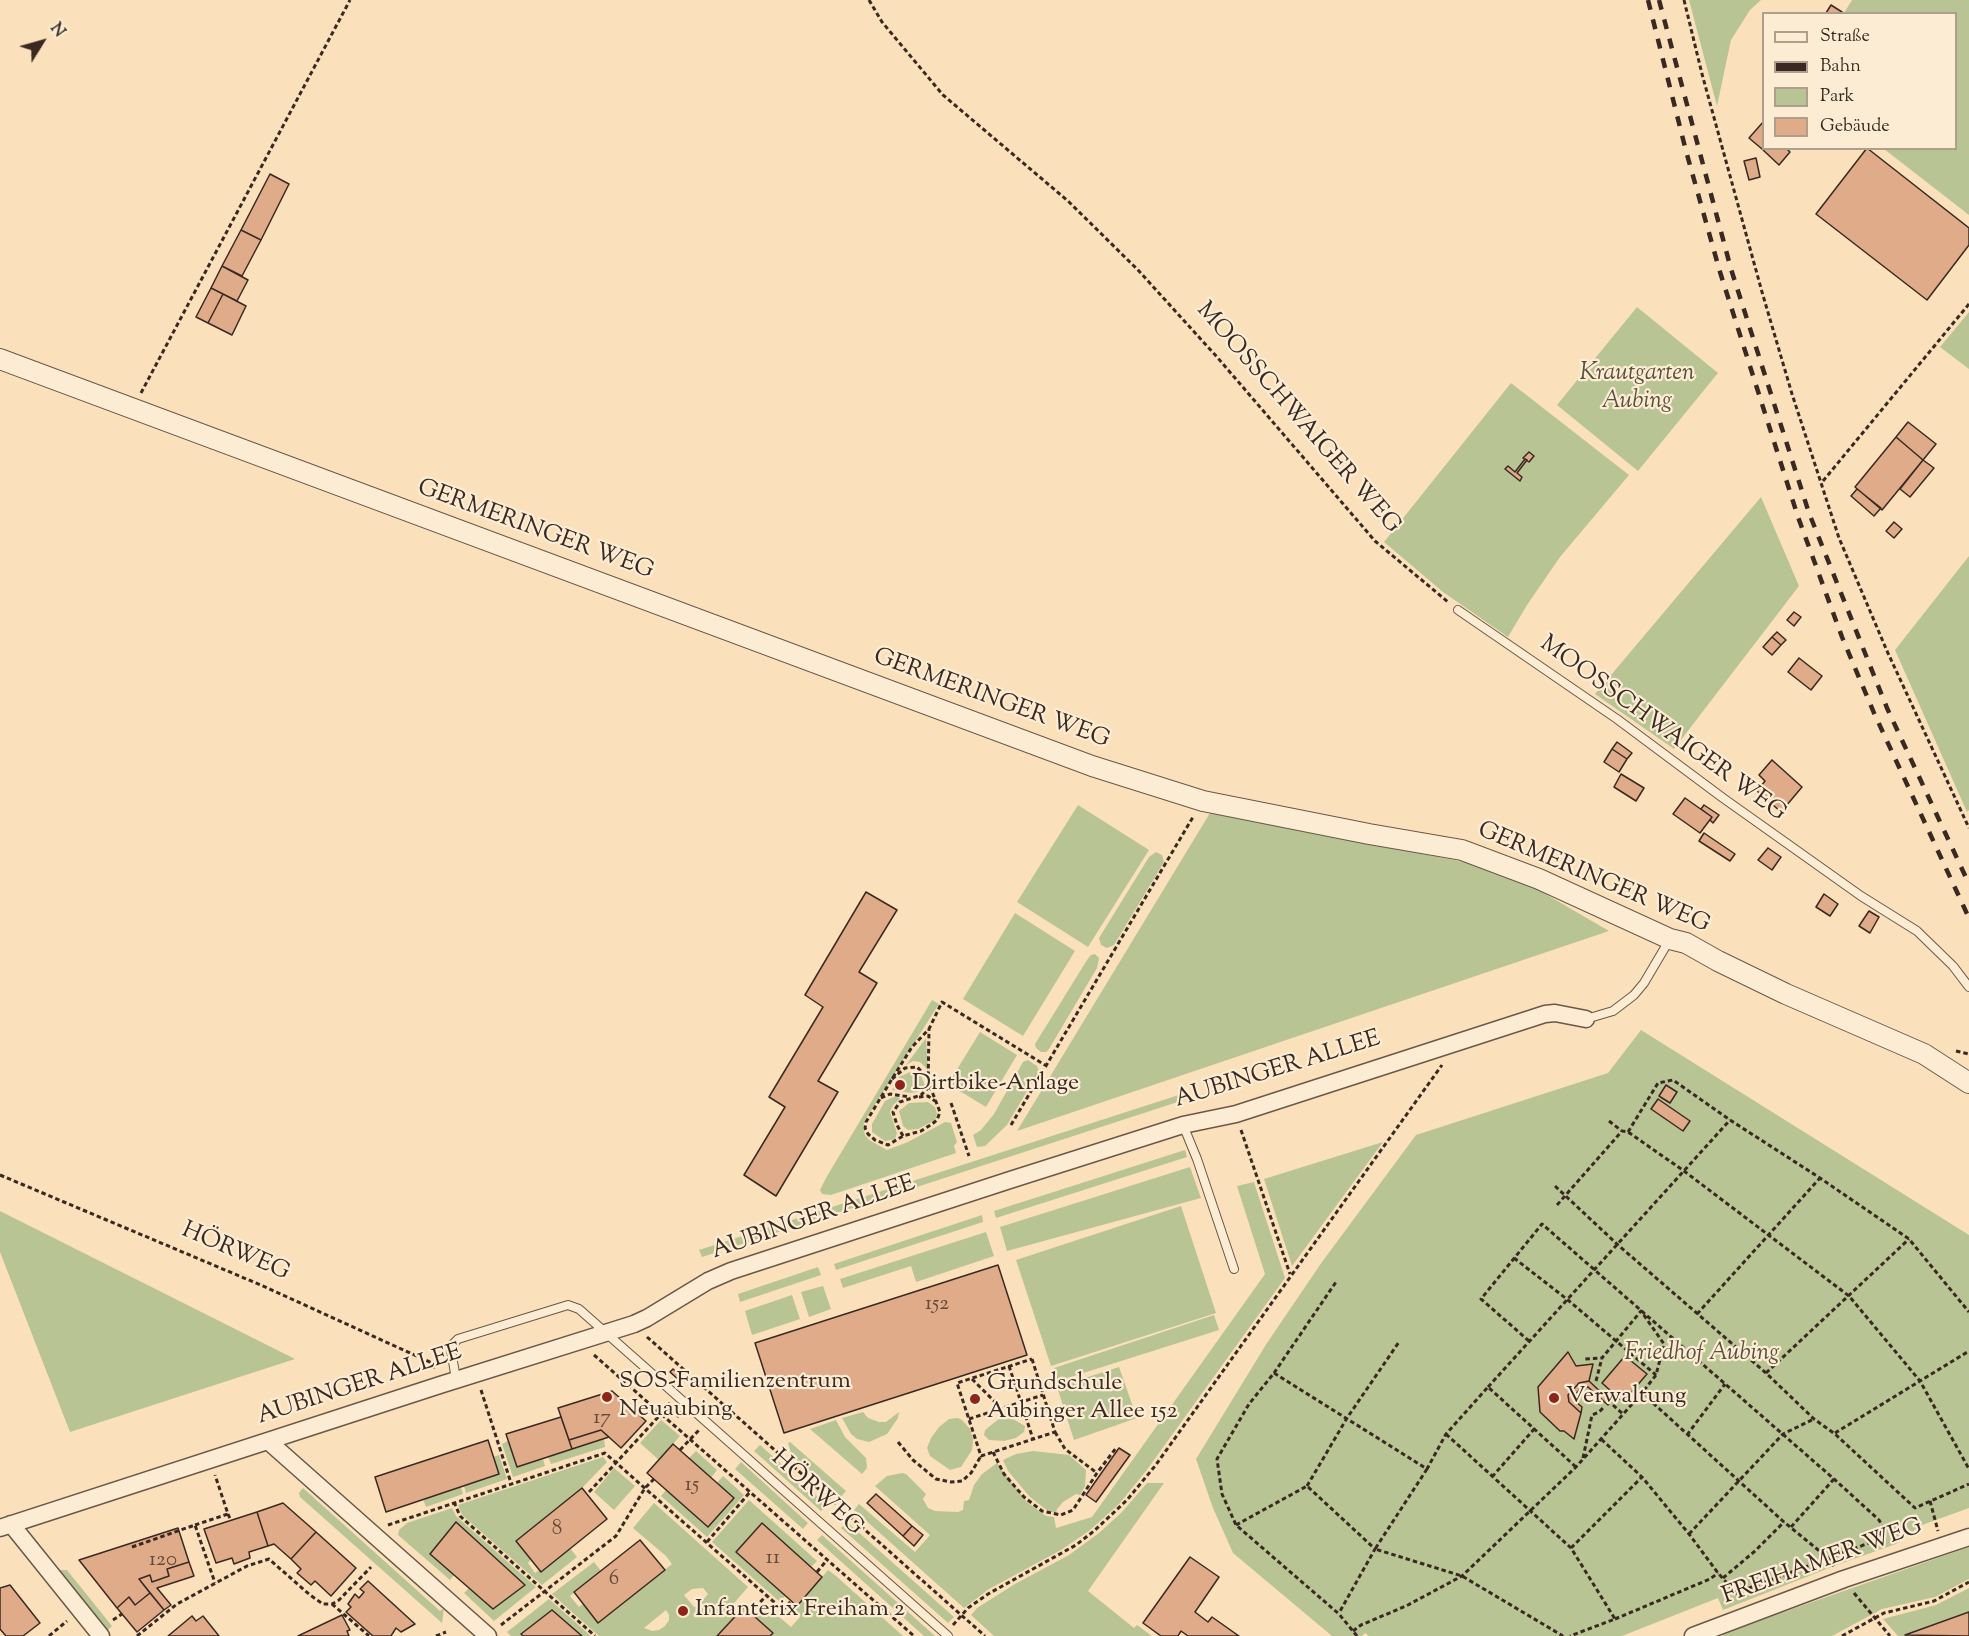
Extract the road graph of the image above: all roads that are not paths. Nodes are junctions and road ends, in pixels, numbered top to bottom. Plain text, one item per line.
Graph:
1 (0, 359) edge
2 (1458, 609) road end
3 (1670, 939) junction
4 (1969, 987) edge
5 (1586, 1019) joint
6 (1966, 1083) edge
7 (1183, 1125) junction
8 (1234, 1269) dead end
9 (605, 1333) junction
10 (448, 1382) junction
11 (268, 1441) junction
12 (5, 1526) edge
13 (1969, 1537) edge
14 (493, 1632) edge
15 (101, 1636) edge
16 (948, 1636) edge
17 (1693, 1636) edge

1 - 3 street, GERMERINGER WEG
2 - 4 lane, MOOSSCHWAIGER WEG
3 - 5 lane
3 - 6 street, GERMERINGER WEG
5 - 7 street, AUBINGER ALLEE
7 - 8 lane
7 - 9 street, AUBINGER ALLEE
9 - 10 street, AUBINGER ALLEE
9 - 10 lane, HÖRWEG
9 - 16 lane, HÖRWEG
10 - 11 street, AUBINGER ALLEE
11 - 12 street, AUBINGER ALLEE
11 - 14 street
12 - 15 street
13 - 17 street, FREIHAMER WEG

